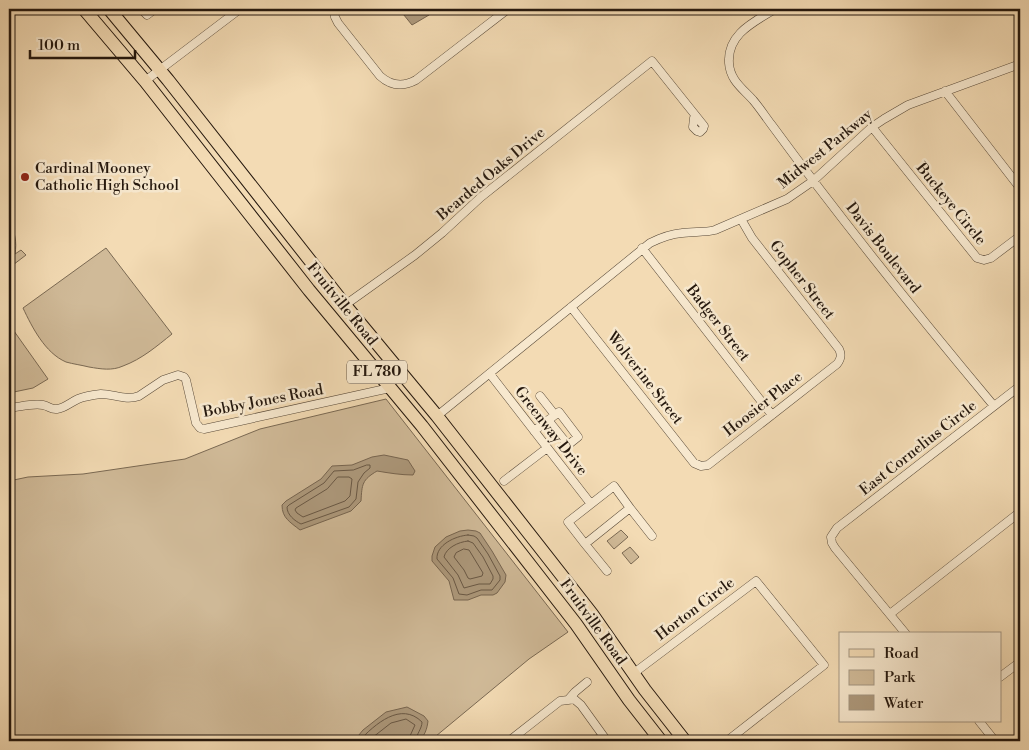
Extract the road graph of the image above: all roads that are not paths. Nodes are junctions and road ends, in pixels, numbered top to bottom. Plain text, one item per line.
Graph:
1 (84, 9) edge
2 (109, 9) edge
3 (141, 9) edge
4 (155, 9) edge
5 (240, 9) edge
6 (334, 9) edge
7 (508, 9) edge
8 (774, 9) edge
9 (1020, 64) edge
10 (160, 70) junction
11 (145, 80) junction
12 (168, 80) junction
13 (945, 91) junction
14 (154, 92) junction
15 (696, 116) dead end
16 (872, 127) junction
17 (813, 181) junction
18 (1020, 188) edge
19 (741, 219) junction
20 (1020, 236) edge
21 (642, 248) junction
22 (345, 305) junction
23 (571, 307) junction
24 (841, 358) joint
25 (490, 374) junction
26 (1020, 386) edge
27 (390, 388) junction
28 (540, 396) dead end
29 (401, 402) junction
30 (994, 406) junction
31 (9, 408) edge
32 (772, 415) junction
33 (437, 416) junction
34 (534, 431) junction
35 (547, 448) junction
36 (698, 465) joint
37 (504, 482) dead end
38 (591, 504) junction
39 (630, 508) junction
40 (1020, 512) edge
41 (828, 526) dead end
42 (832, 535) junction
43 (652, 536) dead end
44 (585, 544) junction
45 (607, 571) dead end
46 (890, 614) junction
47 (904, 632) edge
48 (1020, 662) edge
49 (634, 673) junction
50 (1002, 676) edge
51 (587, 682) dead end
52 (568, 700) junction
53 (980, 722) edge
54 (605, 738) edge
55 (509, 741) edge
56 (594, 741) edge
57 (661, 741) edge
58 (685, 741) edge
59 (727, 741) edge
60 (995, 741) edge

1 - 11 main road, Fruitville Road / FL 780
2 - 10 main road, Fruitville Road / FL 780
3 - 4 street
5 - 10 street
6 - 7 street
8 - 17 street, Davis Boulevard
9 - 13 street, Midwest Parkway
10 - 11 street
10 - 12 main road, Fruitville Road / FL 780
11 - 14 main road, Fruitville Road / FL 780
12 - 14 street
12 - 22 main road, Fruitville Road / FL 780
13 - 16 street, Midwest Parkway
13 - 18 street
14 - 27 main road, Fruitville Road / FL 780
15 - 22 street, Bearded Oaks Drive
16 - 17 street, Midwest Parkway
16 - 20 street, Buckeye Circle
17 - 19 street, Midwest Parkway
17 - 30 street, Davis Boulevard
19 - 21 street, Midwest Parkway
19 - 24 street, Gopher Street
21 - 23 street, Midwest Parkway
21 - 32 street, Badger Street
22 - 33 main road, Fruitville Road / FL 780
23 - 25 street, Midwest Parkway
23 - 36 street, Wolverine Street
24 - 32 street, Hoosier Place
25 - 33 street, Midwest Parkway
25 - 34 street, Greenway Drive
26 - 30 street, East Cornelius Circle
27 - 29 main road, Fruitville Road / FL 780
27 - 31 street, Bobby Jones Road
28 - 34 street
29 - 33 main road
29 - 57 main road, Fruitville Road / FL 780
30 - 42 street, East Cornelius Circle
32 - 36 street, Hoosier Place
33 - 49 main road, Fruitville Road / FL 780
34 - 35 street, Greenway Drive
35 - 37 street
35 - 38 street, Greenway Drive
38 - 39 street
38 - 44 street
39 - 43 street
39 - 44 street
40 - 46 street
41 - 42 street
42 - 46 street
44 - 45 street
46 - 47 street
48 - 50 street
49 - 58 main road, Fruitville Road / FL 780
49 - 59 street, Horton Circle
51 - 52 street
52 - 54 street
52 - 55 street
53 - 60 street
54 - 56 street

